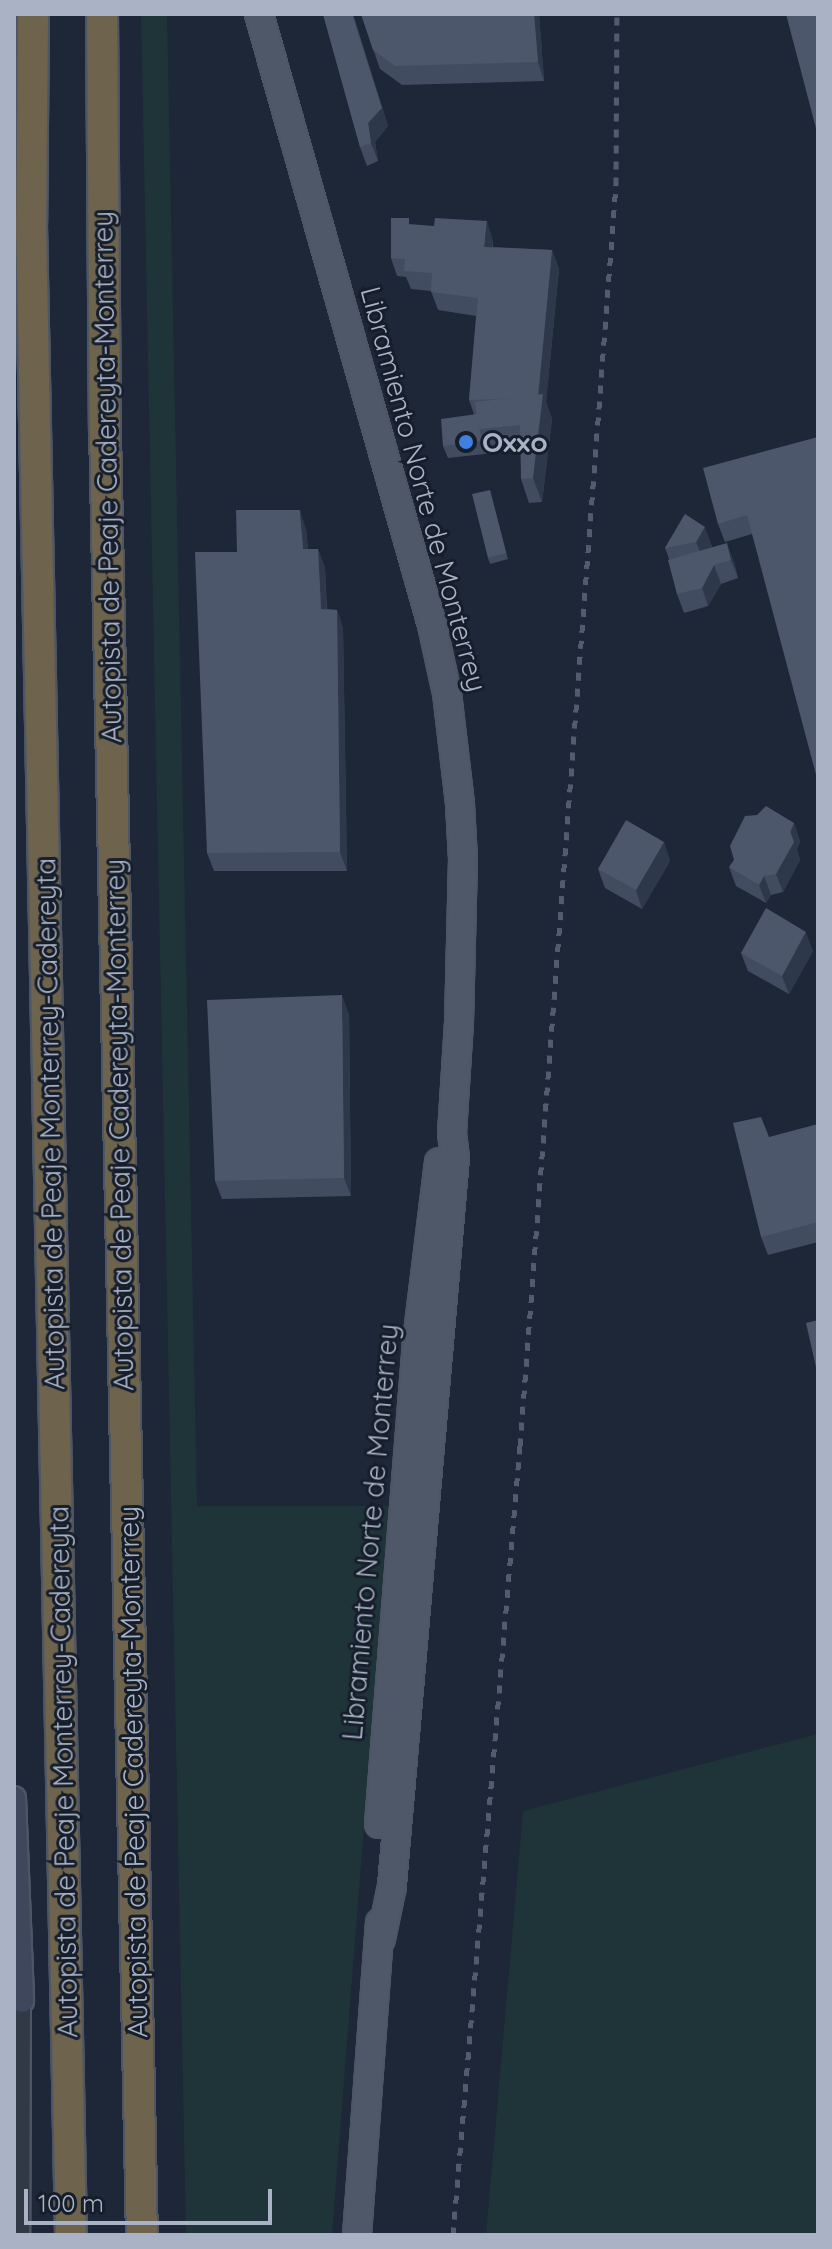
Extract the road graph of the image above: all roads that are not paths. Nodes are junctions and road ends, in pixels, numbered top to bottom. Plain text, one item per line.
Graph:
1 (33, 14) edge
2 (102, 14) edge
3 (259, 14) edge
4 (452, 1133) junction
5 (422, 1289) junction
6 (428, 1443) junction
7 (394, 1616) junction
8 (14, 1798) edge
9 (381, 1939) junction
10 (17, 1945) edge
11 (18, 2002) edge
12 (21, 2235) edge
13 (71, 2235) edge
14 (142, 2235) edge
15 (357, 2235) edge

1 - 13 highway, Autopista de Peaje Monterrey-Cadereyta
2 - 14 highway, Autopista de Peaje Cadereyta-Monterrey
3 - 4 main road, Libramiento Norte de Monterrey
4 - 5 main road, Libramiento Norte de Monterrey
4 - 6 main road, Libramiento Norte de Monterrey
5 - 6 main road
5 - 7 main road, Libramiento Norte de Monterrey
6 - 7 main road
6 - 9 main road, Libramiento Norte de Monterrey
7 - 9 main road, Libramiento Norte de Monterrey
8 - 10 street
9 - 15 main road, Libramiento Norte de Monterrey
10 - 11 street
11 - 12 street

